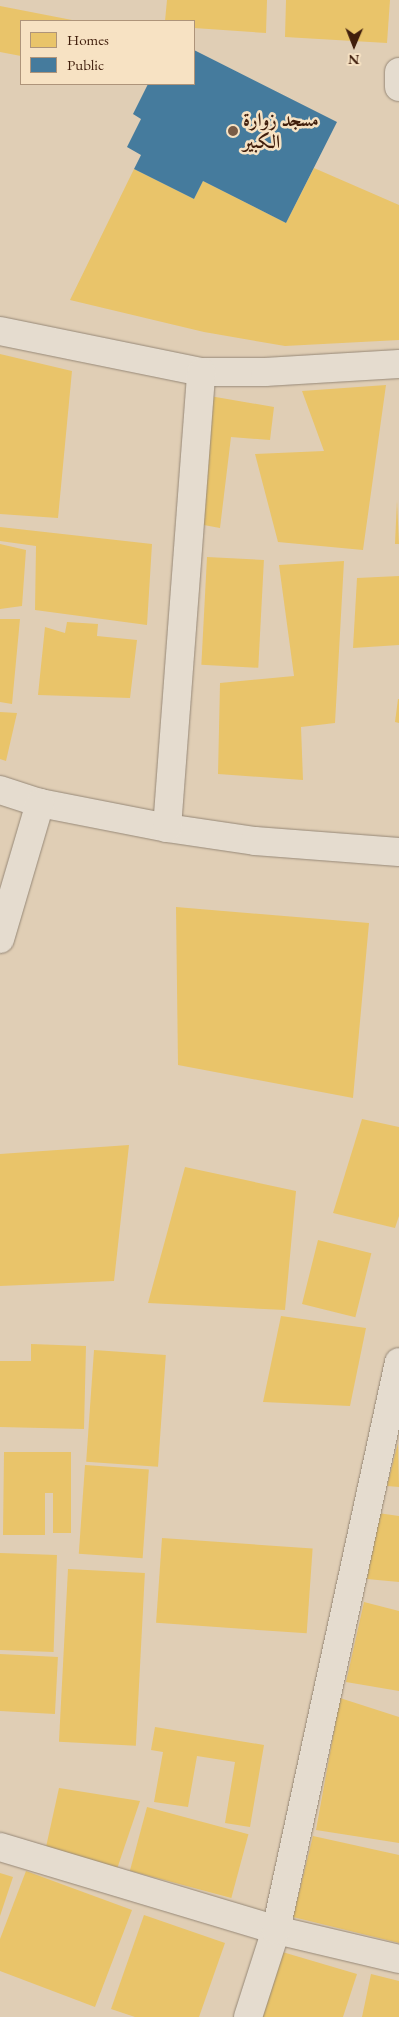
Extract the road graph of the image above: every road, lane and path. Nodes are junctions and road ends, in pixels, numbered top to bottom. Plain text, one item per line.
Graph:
1 (399, 72) edge
2 (399, 87) edge
3 (0, 331) edge
4 (399, 364) edge
5 (201, 372) junction
6 (0, 790) edge
7 (40, 803) junction
8 (166, 828) junction
9 (399, 852) edge
10 (0, 939) edge
11 (399, 1362) edge
12 (0, 1848) edge
13 (276, 1930) junction
14 (399, 1959) edge
15 (248, 2017) edge

1 - 2 street
3 - 5 street
4 - 5 street
5 - 8 street
6 - 7 street
7 - 8 street
7 - 10 street
8 - 9 street
11 - 13 street
12 - 13 street
13 - 14 street
13 - 15 street

